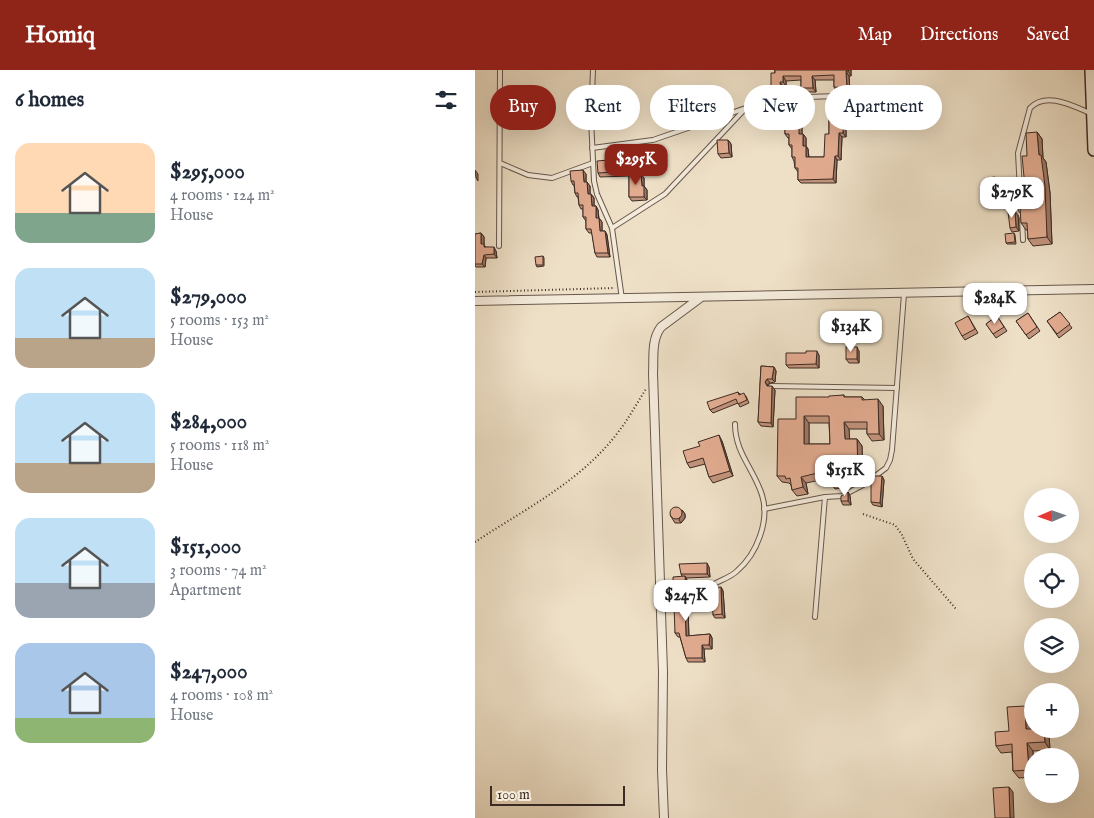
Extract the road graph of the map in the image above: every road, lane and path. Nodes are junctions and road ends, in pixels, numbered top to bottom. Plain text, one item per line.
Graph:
1 (500, 70) edge
2 (593, 70) edge
3 (1091, 70) edge
4 (744, 109) edge
5 (744, 110) edge
6 (1092, 114) junction
7 (593, 148) junction
8 (1094, 150) edge
9 (500, 163) junction
10 (593, 163) junction
11 (612, 228) junction
12 (1023, 240) dead end
13 (499, 246) dead end
14 (621, 288) junction
15 (1094, 289) edge
16 (475, 292) edge
17 (903, 294) junction
18 (700, 298) junction
19 (622, 299) junction
20 (475, 301) edge
21 (653, 373) junction
22 (771, 386) edge
23 (897, 388) junction
24 (735, 424) dead end
25 (825, 497) junction
26 (765, 509) junction
27 (863, 514) dead end
28 (475, 542) edge
29 (714, 584) dead end
30 (956, 609) dead end
31 (815, 617) dead end
32 (664, 818) edge

1 - 9 lane
2 - 7 lane
3 - 6 main road
4 - 7 lane
5 - 11 lane
6 - 8 main road
6 - 12 lane
7 - 10 lane
9 - 10 lane
9 - 13 lane
10 - 11 lane
11 - 14 lane
14 - 16 path
14 - 19 lane
15 - 17 street
17 - 18 street
17 - 23 lane
18 - 19 street
18 - 21 street
19 - 20 street
21 - 28 path
21 - 32 street
22 - 23 lane
23 - 25 lane
24 - 26 lane
25 - 26 lane
25 - 31 lane
26 - 29 lane
27 - 30 path

